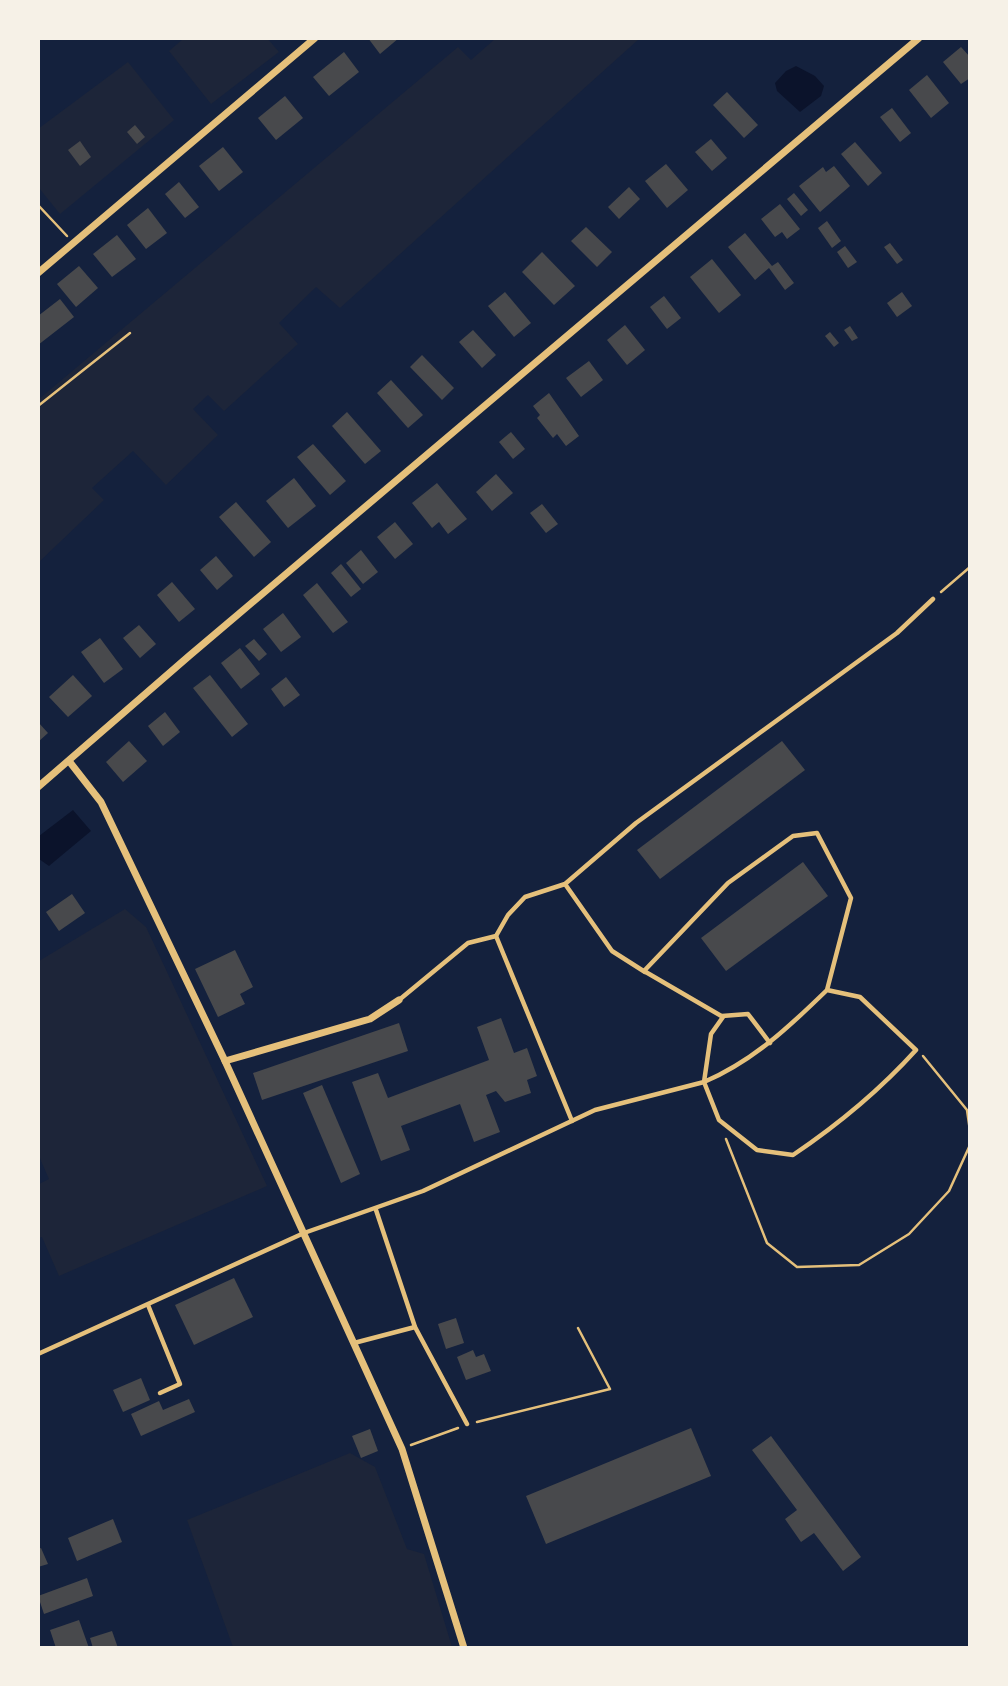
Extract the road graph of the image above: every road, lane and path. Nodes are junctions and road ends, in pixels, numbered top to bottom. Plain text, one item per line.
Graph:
1 (315, 38) edge
2 (919, 38) edge
3 (38, 205) edge
4 (73, 244) junction
5 (38, 274) edge
6 (130, 333) dead end
7 (38, 407) edge
8 (970, 567) edge
9 (933, 599) joint
10 (69, 761) junction
11 (38, 787) edge
12 (565, 884) junction
13 (496, 936) junction
14 (644, 971) junction
15 (827, 990) junction
16 (399, 1000) joint
17 (723, 1017) junction
18 (770, 1043) junction
19 (916, 1049) junction
20 (225, 1061) junction
21 (704, 1082) junction
22 (719, 1120) junction
23 (572, 1121) junction
24 (970, 1131) edge
25 (970, 1145) edge
26 (376, 1210) junction
27 (304, 1233) junction
28 (148, 1305) junction
29 (415, 1327) junction
30 (578, 1328) dead end
31 (354, 1343) junction
32 (38, 1354) edge
33 (160, 1392) dead end
34 (467, 1424) junction
35 (402, 1449) junction
36 (464, 1647) edge

1 - 4 street
2 - 10 street
3 - 4 path
4 - 5 street
6 - 7 path
8 - 9 path
9 - 12 lane
10 - 11 street
10 - 20 street
12 - 13 lane
12 - 14 lane
13 - 16 lane
13 - 23 lane
14 - 15 lane
14 - 17 lane
15 - 18 lane
15 - 19 lane
16 - 20 street
17 - 18 lane
17 - 21 lane
18 - 21 lane
19 - 22 lane
19 - 24 path
20 - 27 street
21 - 22 lane
21 - 23 lane
22 - 25 path
23 - 26 lane
26 - 27 lane
26 - 29 lane
27 - 28 lane
27 - 31 street
28 - 32 lane
28 - 33 lane
29 - 31 lane
29 - 34 lane
30 - 34 path
31 - 35 street
34 - 35 path
35 - 36 street

